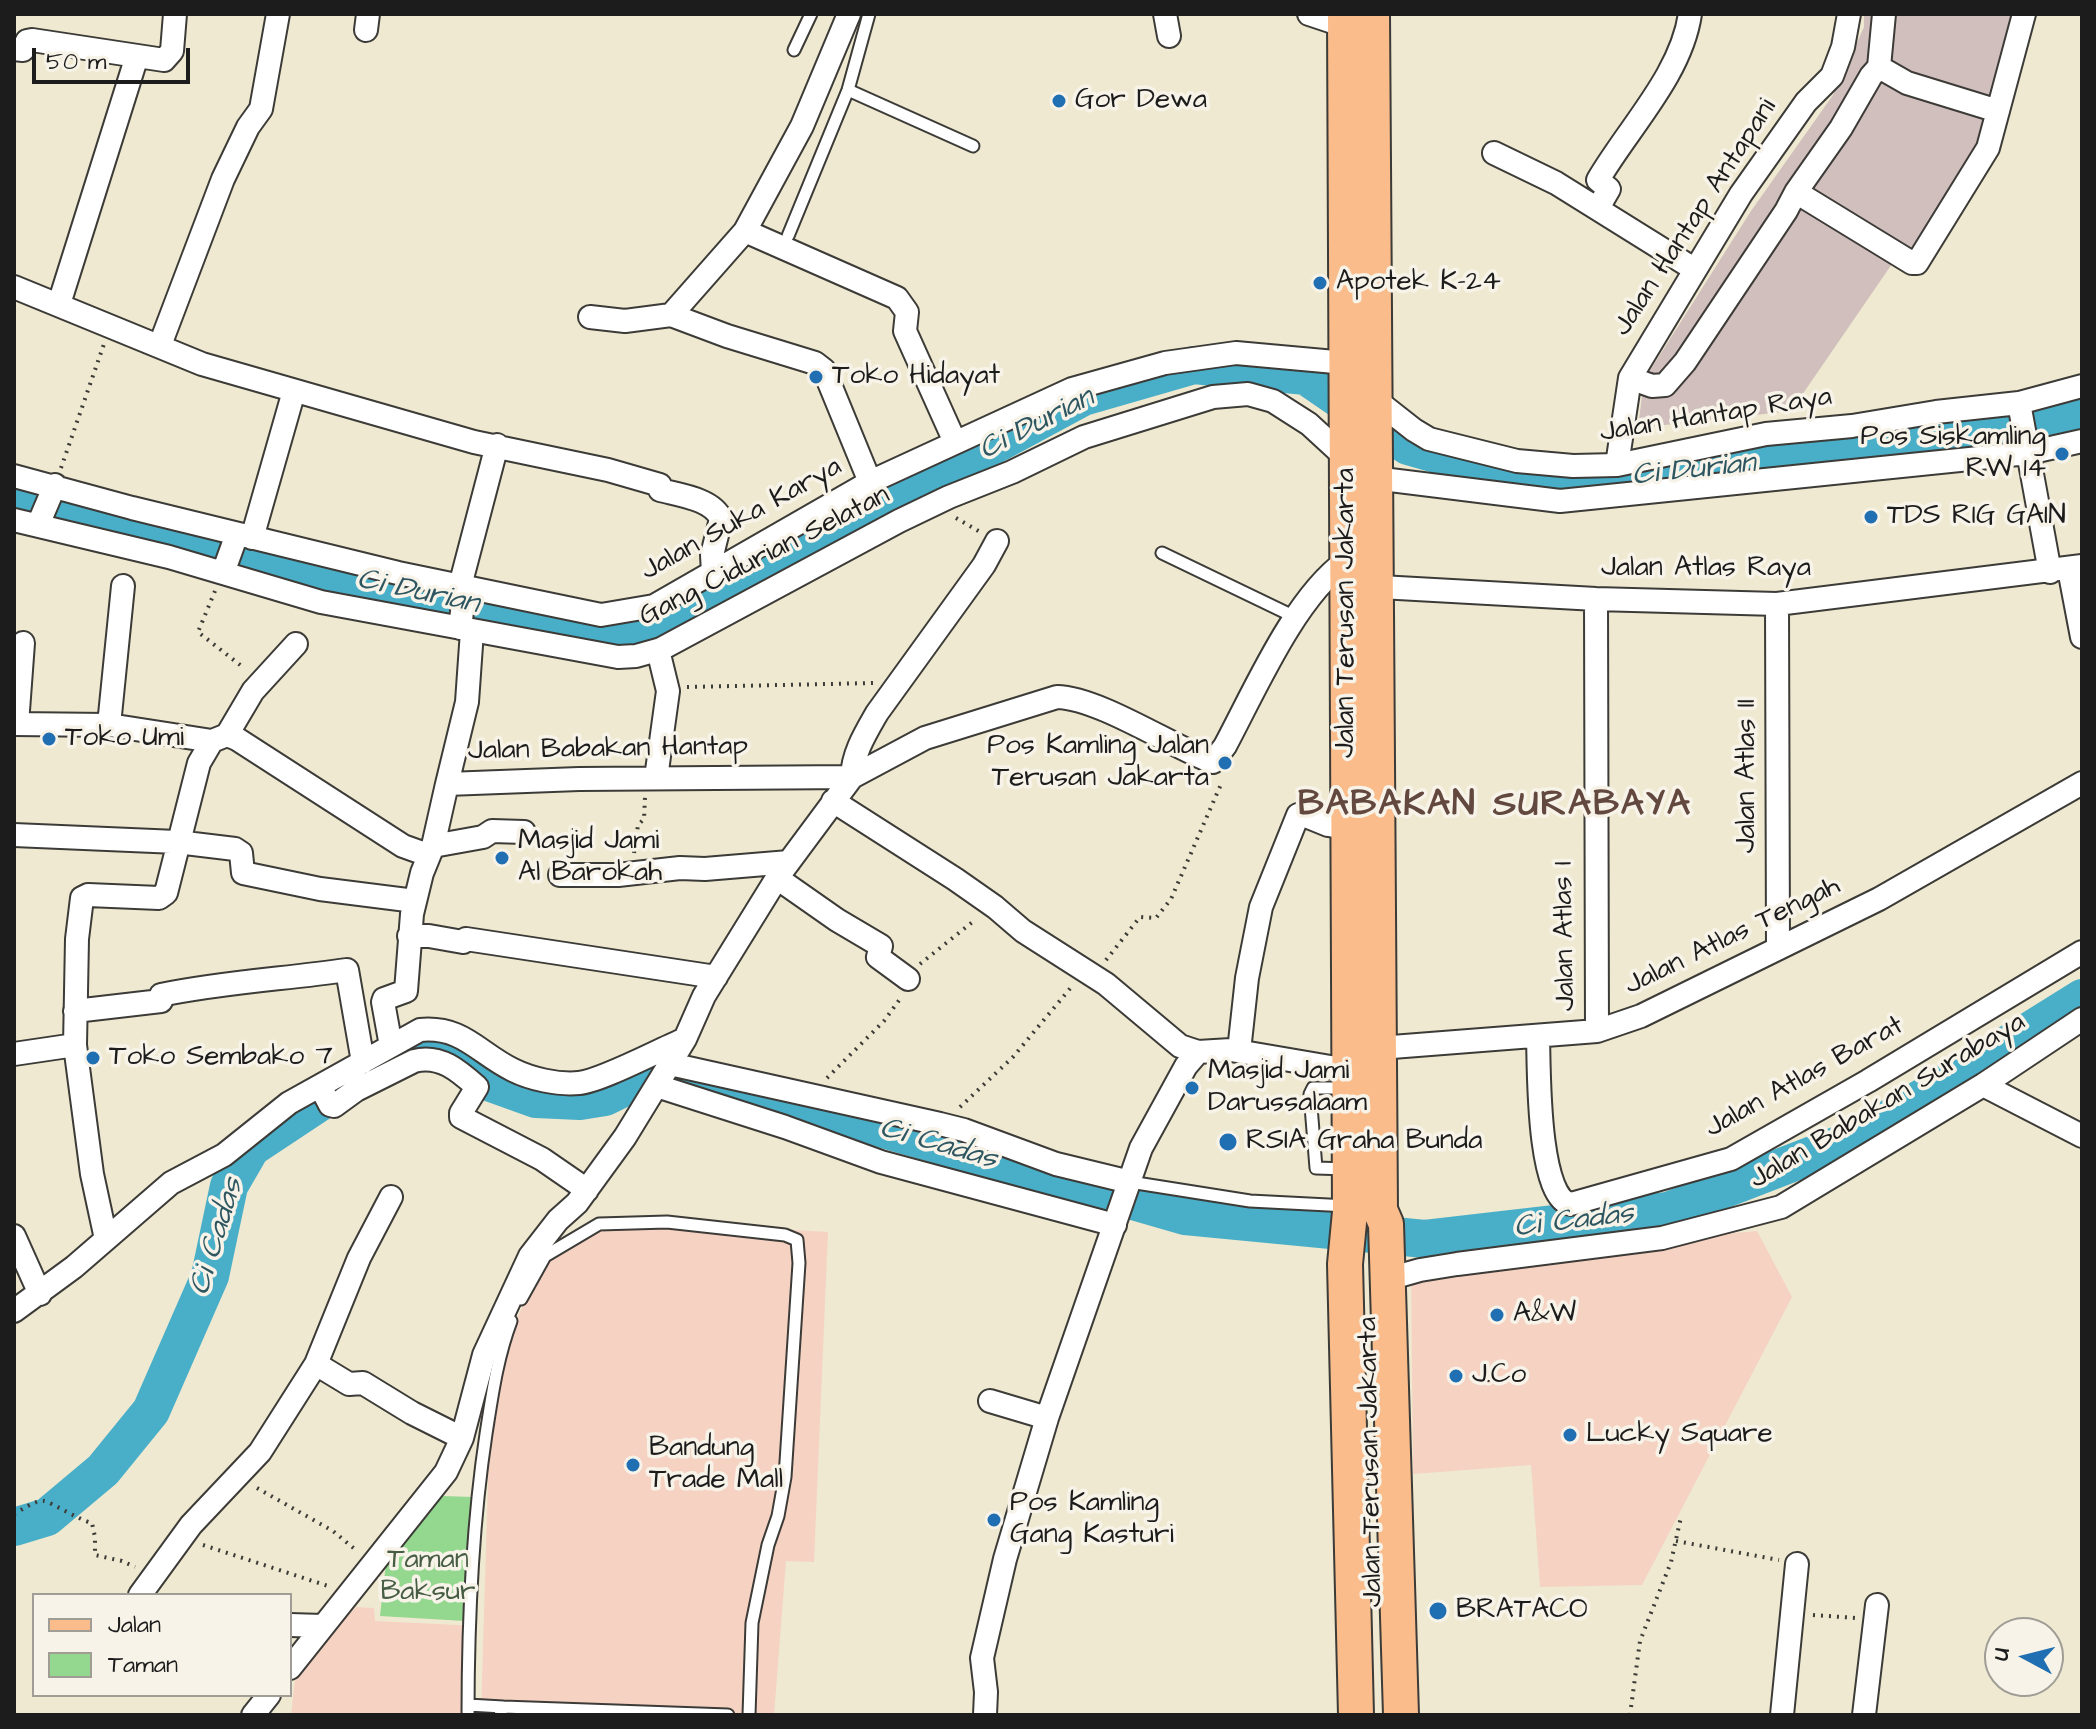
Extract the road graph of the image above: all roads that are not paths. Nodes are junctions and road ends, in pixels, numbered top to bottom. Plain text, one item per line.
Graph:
1 (175, 14) edge
2 (278, 14) edge
3 (811, 14) edge
4 (849, 14) edge
5 (869, 14) edge
6 (1309, 14) edge
7 (1690, 14) edge
8 (1849, 14) edge
9 (1884, 14) edge
10 (2024, 14) edge
11 (1354, 18) edge
12 (14, 49) edge
13 (794, 50) dead end
14 (137, 56) junction
15 (1879, 67) junction
16 (848, 90) junction
17 (1998, 111) junction
18 (973, 146) dead end
19 (1494, 153) dead end
20 (1796, 192) junction
21 (1598, 208) junction
22 (745, 231) junction
23 (788, 236) dead end
24 (1694, 269) junction
25 (14, 287) edge
26 (59, 304) junction
27 (671, 315) junction
28 (590, 317) dead end
29 (160, 345) junction
30 (1346, 369) junction
31 (1630, 378) junction
32 (2082, 386) edge
33 (294, 391) junction
34 (2020, 408) junction
35 (1360, 440) junction
36 (2082, 441) edge
37 (955, 442) junction
38 (497, 445) junction
39 (2027, 448) junction
40 (1617, 465) junction
41 (14, 476) edge
42 (870, 482) junction
43 (54, 488) junction
44 (14, 520) edge
45 (40, 520) junction
46 (242, 537) junction
47 (997, 541) road end
48 (1162, 553) dead end
49 (2067, 569) edge
50 (224, 570) junction
51 (713, 573) junction
52 (1346, 581) junction
53 (123, 586) dead end
54 (463, 588) junction
55 (1596, 599) junction
56 (1777, 604) junction
57 (1295, 617) junction
58 (464, 628) junction
59 (2082, 637) edge
60 (23, 643) dead end
61 (296, 644) dead end
62 (658, 650) junction
63 (15, 724) edge
64 (109, 725) junction
65 (220, 738) junction
66 (849, 777) junction
67 (656, 778) junction
68 (2082, 783) edge
69 (447, 784) junction
70 (833, 801) junction
71 (1347, 828) junction
72 (524, 832) dead end
73 (14, 835) edge
74 (177, 842) junction
75 (430, 850) junction
76 (783, 866) junction
77 (560, 875) dead end
78 (415, 901) junction
79 (409, 936) junction
80 (1778, 948) junction
81 (2082, 952) edge
82 (716, 977) junction
83 (908, 979) dead end
84 (75, 1011) junction
85 (2082, 1019) edge
86 (1597, 1031) junction
87 (1538, 1036) junction
88 (681, 1041) dead end
89 (75, 1045) junction
90 (391, 1046) junction
91 (1379, 1048) junction
92 (1239, 1051) junction
93 (1198, 1052) junction
94 (14, 1054) edge
95 (363, 1062) junction
96 (663, 1076) junction
97 (1348, 1079) junction
98 (1983, 1085) junction
99 (324, 1093) junction
100 (2082, 1136) edge
101 (1129, 1185) junction
102 (587, 1190) junction
103 (391, 1197) dead end
104 (1363, 1219) junction
105 (1115, 1224) junction
106 (14, 1236) edge
107 (106, 1239) junction
108 (1371, 1266) junction
109 (40, 1294) junction
110 (14, 1311) edge
111 (316, 1364) junction
112 (990, 1401) dead end
113 (1047, 1418) junction
114 (462, 1438) junction
115 (1797, 1564) road end
116 (146, 1587) edge
117 (1876, 1612) road end
118 (292, 1625) edge
119 (323, 1626) junction
120 (292, 1665) edge
121 (1355, 1680) junction
122 (267, 1697) edge
123 (468, 1710) edge
124 (502, 1711) edge
125 (253, 1715) edge
126 (728, 1715) edge
127 (749, 1715) edge
128 (985, 1715) edge
129 (1346, 1715) edge
130 (1356, 1715) edge
131 (1395, 1715) edge
132 (1782, 1715) edge
133 (1864, 1715) edge

1 - 14 street
2 - 29 street
3 - 13 lane
4 - 22 street
5 - 16 lane
6 - 11 street
7 - 21 street
8 - 24 street, Jalan Hantap Antapani
9 - 15 street
10 - 17 street
11 - 30 main road, Jalan Terusan Jakarta
11 - 35 main road, Jalan Terusan Jakarta
12 - 14 street
14 - 26 street
15 - 17 street
15 - 20 street
16 - 18 lane
16 - 23 lane
17 - 20 street
19 - 21 street
20 - 31 street
21 - 24 street
22 - 27 street
22 - 37 street
24 - 31 street, Jalan Hantap Antapani
25 - 26 street
26 - 29 street
27 - 28 street
27 - 42 street
29 - 33 street
30 - 35 main road, Jalan Terusan Jakarta
30 - 37 street, Jalan Suka Karya
31 - 40 street, Jalan Hantap Antapani
32 - 34 street, Jalan Hantap Raya
33 - 38 street
33 - 46 street
34 - 39 street
34 - 40 street, Jalan Hantap Raya
35 - 39 street
35 - 40 street, Jalan Hantap Raya
35 - 52 main road, Jalan Terusan Jakarta
35 - 62 street, Gang Cidurian Selatan
36 - 39 street
37 - 42 street, Jalan Suka Karya
38 - 51 street
38 - 54 street
39 - 49 street
41 - 43 street, Jalan Suka Karya
42 - 51 street, Jalan Suka Karya
43 - 45 street
43 - 46 street, Jalan Suka Karya
44 - 45 street, Gang Cidurian Selatan
45 - 50 street, Gang Cidurian Selatan
46 - 50 street
46 - 54 street, Jalan Suka Karya
47 - 66 street
48 - 57 lane
49 - 56 street, Jalan Atlas Raya
49 - 59 street
50 - 58 street, Gang Cidurian Selatan
51 - 54 street, Jalan Suka Karya
52 - 55 street, Jalan Atlas Raya
52 - 57 street
52 - 71 main road, Jalan Terusan Jakarta
52 - 91 main road, Jalan Terusan Jakarta
53 - 64 street
54 - 58 street
55 - 56 street, Jalan Atlas Raya
55 - 86 street, Jalan Atlas I
56 - 80 street, Jalan Atlas II
57 - 66 street, Jalan Babakan Hantap
58 - 62 street, Gang Cidurian Selatan
58 - 69 street
60 - 63 street
61 - 65 street
62 - 67 street
63 - 64 street
64 - 65 street
65 - 74 street
65 - 75 street
66 - 67 street, Jalan Babakan Hantap
66 - 70 street
67 - 69 street, Jalan Babakan Hantap
68 - 80 street, Jalan Atlas Tengah
69 - 75 street, Jalan Babakan Hantap
70 - 76 street
70 - 93 street
71 - 92 street
71 - 97 main road, Jalan Terusan Jakarta
72 - 75 street
73 - 74 street
74 - 78 street
74 - 84 street
75 - 78 street, Jalan Babakan Hantap
76 - 77 street
76 - 82 street
76 - 83 street
78 - 79 street, Jalan Babakan Hantap
79 - 82 street
79 - 90 street, Jalan Babakan Hantap
80 - 86 street, Jalan Atlas Tengah
81 - 87 street, Jalan Atlas Barat
82 - 96 street
84 - 89 street
84 - 95 street
85 - 98 street, Jalan Babakan Surabaya
86 - 87 street, Jalan Atlas Tengah
87 - 91 street, Jalan Atlas Tengah
88 - 90 street
89 - 94 street
89 - 107 street
90 - 95 street
91 - 104 main road, Jalan Terusan Jakarta
92 - 93 street
92 - 97 street
93 - 101 street
95 - 99 street
96 - 101 street
96 - 102 street
96 - 105 street
97 - 104 main road, Jalan Terusan Jakarta
98 - 100 street
98 - 108 street, Jalan Babakan Surabaya
99 - 102 street
99 - 107 street
101 - 104 lane
101 - 105 street
102 - 114 street
103 - 111 street
104 - 108 main road, Jalan Terusan Jakarta
105 - 113 street
106 - 109 street
107 - 109 street
108 - 121 main road, Jalan Terusan Jakarta
108 - 131 main road, Jalan Terusan Jakarta
108 - 131 main road, Jalan Terusan Jakarta
109 - 110 street
111 - 114 street
111 - 116 street
112 - 113 street
113 - 128 street
114 - 119 street
115 - 132 street
117 - 133 street
118 - 119 street
119 - 120 street
121 - 129 main road
121 - 130 main road, Jalan Terusan Jakarta
122 - 125 street
123 - 124 lane
123 - 127 lane
124 - 126 lane

